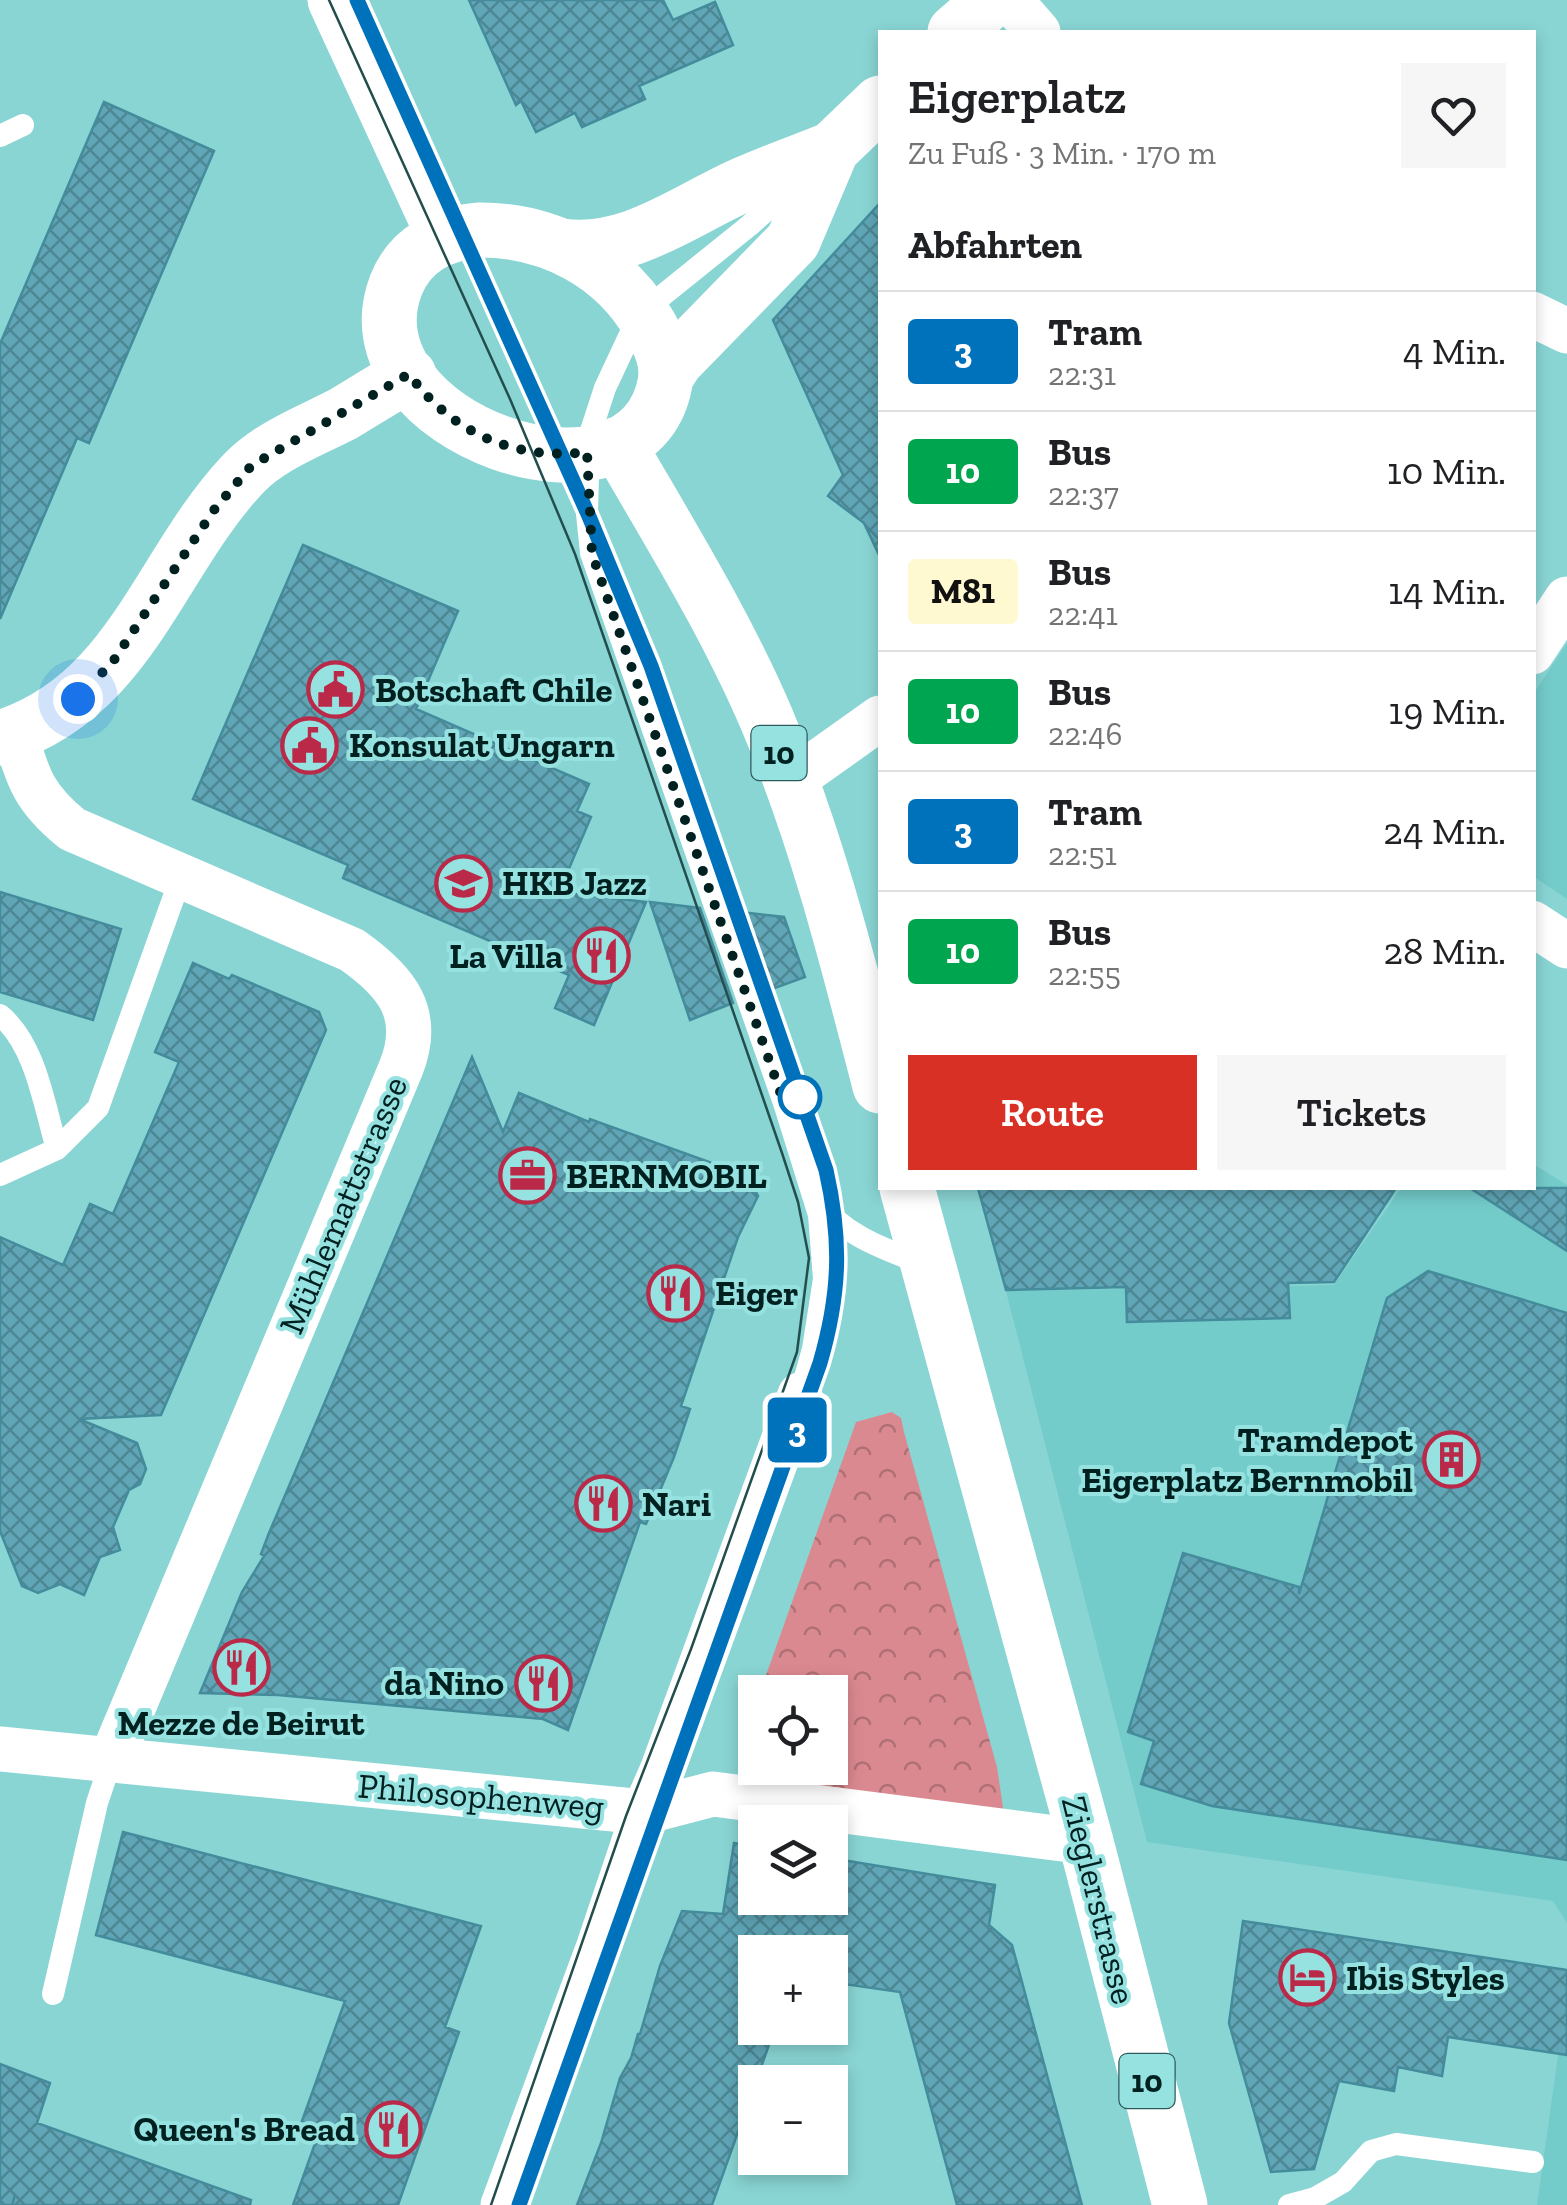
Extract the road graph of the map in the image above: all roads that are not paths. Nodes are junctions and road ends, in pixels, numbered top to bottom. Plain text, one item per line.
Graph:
1 (335, 0) edge
2 (992, 0) edge
3 (1010, 0) edge
4 (958, 30) edge
5 (1036, 30) edge
6 (878, 105) edge
7 (23, 125) dead end
8 (0, 136) edge
9 (832, 149) junction
10 (444, 236) junction
11 (562, 246) junction
12 (642, 312) junction
13 (1536, 316) edge
14 (1567, 331) edge
15 (409, 374) junction
16 (666, 376) junction
17 (603, 448) junction
18 (1567, 599) edge
19 (1536, 646) edge
20 (878, 719) edge
21 (8, 735) edge
22 (790, 782) junction
23 (181, 878) junction
24 (1536, 926) edge
25 (1567, 946) edge
26 (0, 1015) edge
27 (878, 1078) edge
28 (58, 1149) junction
29 (0, 1176) edge
30 (908, 1190) edge
31 (814, 1194) junction
32 (929, 1266) junction
33 (800, 1395) joint
34 (0, 1749) edge
35 (112, 1758) junction
36 (644, 1812) junction
37 (1086, 1842) junction
38 (53, 1994) dead end
39 (1534, 2162) dead end
40 (503, 2205) edge
41 (1180, 2205) edge
42 (1290, 2205) edge

1 - 10 main road
2 - 4 main road
3 - 5 street
6 - 9 main road
7 - 8 lane
9 - 11 main road
9 - 12 lane
9 - 16 main road
10 - 11 main road
10 - 15 main road
11 - 12 main road
12 - 16 main road
12 - 17 lane
13 - 14 street
15 - 17 main road
15 - 21 main road
16 - 17 main road
17 - 22 main road, 10
17 - 31 lane
18 - 19 street
20 - 22 street
21 - 23 street, Mühlemattstrasse
22 - 27 main road, 10
23 - 28 lane
23 - 35 street, Mühlemattstrasse
24 - 25 street
26 - 28 lane
28 - 29 lane
30 - 32 main road, 10
31 - 32 lane
31 - 33 lane
32 - 37 main road, Zieglerstrasse / 10
33 - 36 street
34 - 35 street
35 - 36 street, Philosophenweg
35 - 38 lane
36 - 37 street, Philosophenweg
36 - 40 street
37 - 41 main road, Zieglerstrasse / 10
39 - 42 lane

